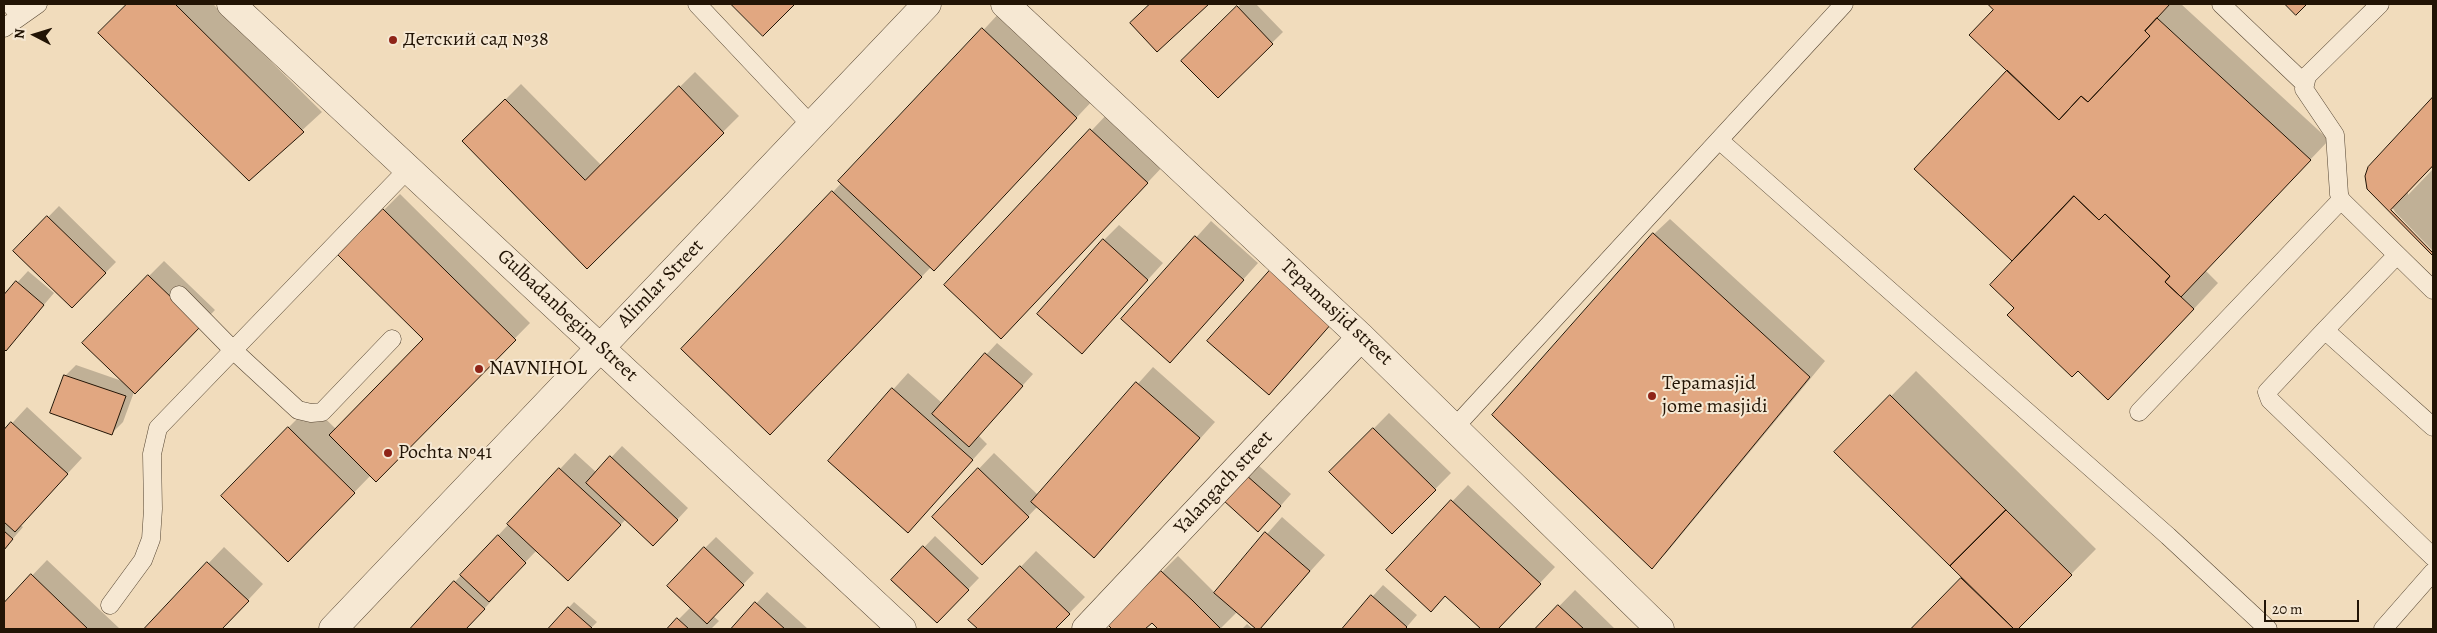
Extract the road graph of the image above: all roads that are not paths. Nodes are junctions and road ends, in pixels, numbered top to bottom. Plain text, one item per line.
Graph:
1 (38, 4) edge
2 (231, 4) edge
3 (697, 4) edge
4 (926, 4) edge
5 (1005, 4) edge
6 (1844, 4) edge
7 (2220, 4) edge
8 (2380, 4) edge
9 (15, 10) edge
10 (4, 28) edge
11 (2304, 82) junction
12 (811, 125) junction
13 (1718, 140) junction
14 (408, 168) junction
15 (2341, 200) junction
16 (2396, 256) junction
17 (2433, 290) edge
18 (179, 295) dead end
19 (2326, 329) junction
20 (1361, 337) junction
21 (392, 339) dead end
22 (600, 348) junction
23 (233, 350) junction
24 (2139, 412) dead end
25 (2433, 427) edge
26 (1454, 428) junction
27 (2433, 557) edge
28 (2433, 572) edge
29 (110, 605) dead end
30 (333, 629) edge
31 (902, 629) edge
32 (1086, 629) edge
33 (1660, 629) edge
34 (2268, 629) edge
35 (2383, 629) edge

1 - 9 lane
2 - 14 street, Gulbadanbegim Street
3 - 12 lane
4 - 12 street, Аlimlar Street
5 - 20 street, Tepamasjid street
6 - 13 lane
7 - 11 lane
8 - 11 lane
9 - 10 lane
11 - 15 lane
12 - 22 street, Аlimlar Street
13 - 26 lane
13 - 34 lane
14 - 22 street, Gulbadanbegim Street
14 - 23 lane
15 - 16 lane
15 - 24 lane
16 - 17 lane
16 - 19 lane
18 - 23 lane
19 - 25 lane
19 - 27 lane
20 - 26 street, Tepamasjid street
20 - 32 street, Yalangach street
21 - 23 lane
22 - 30 street, Аlimlar Street
22 - 31 street, Gulbadanbegim Street
23 - 29 lane
26 - 33 street, Tepamasjid street
28 - 35 lane

